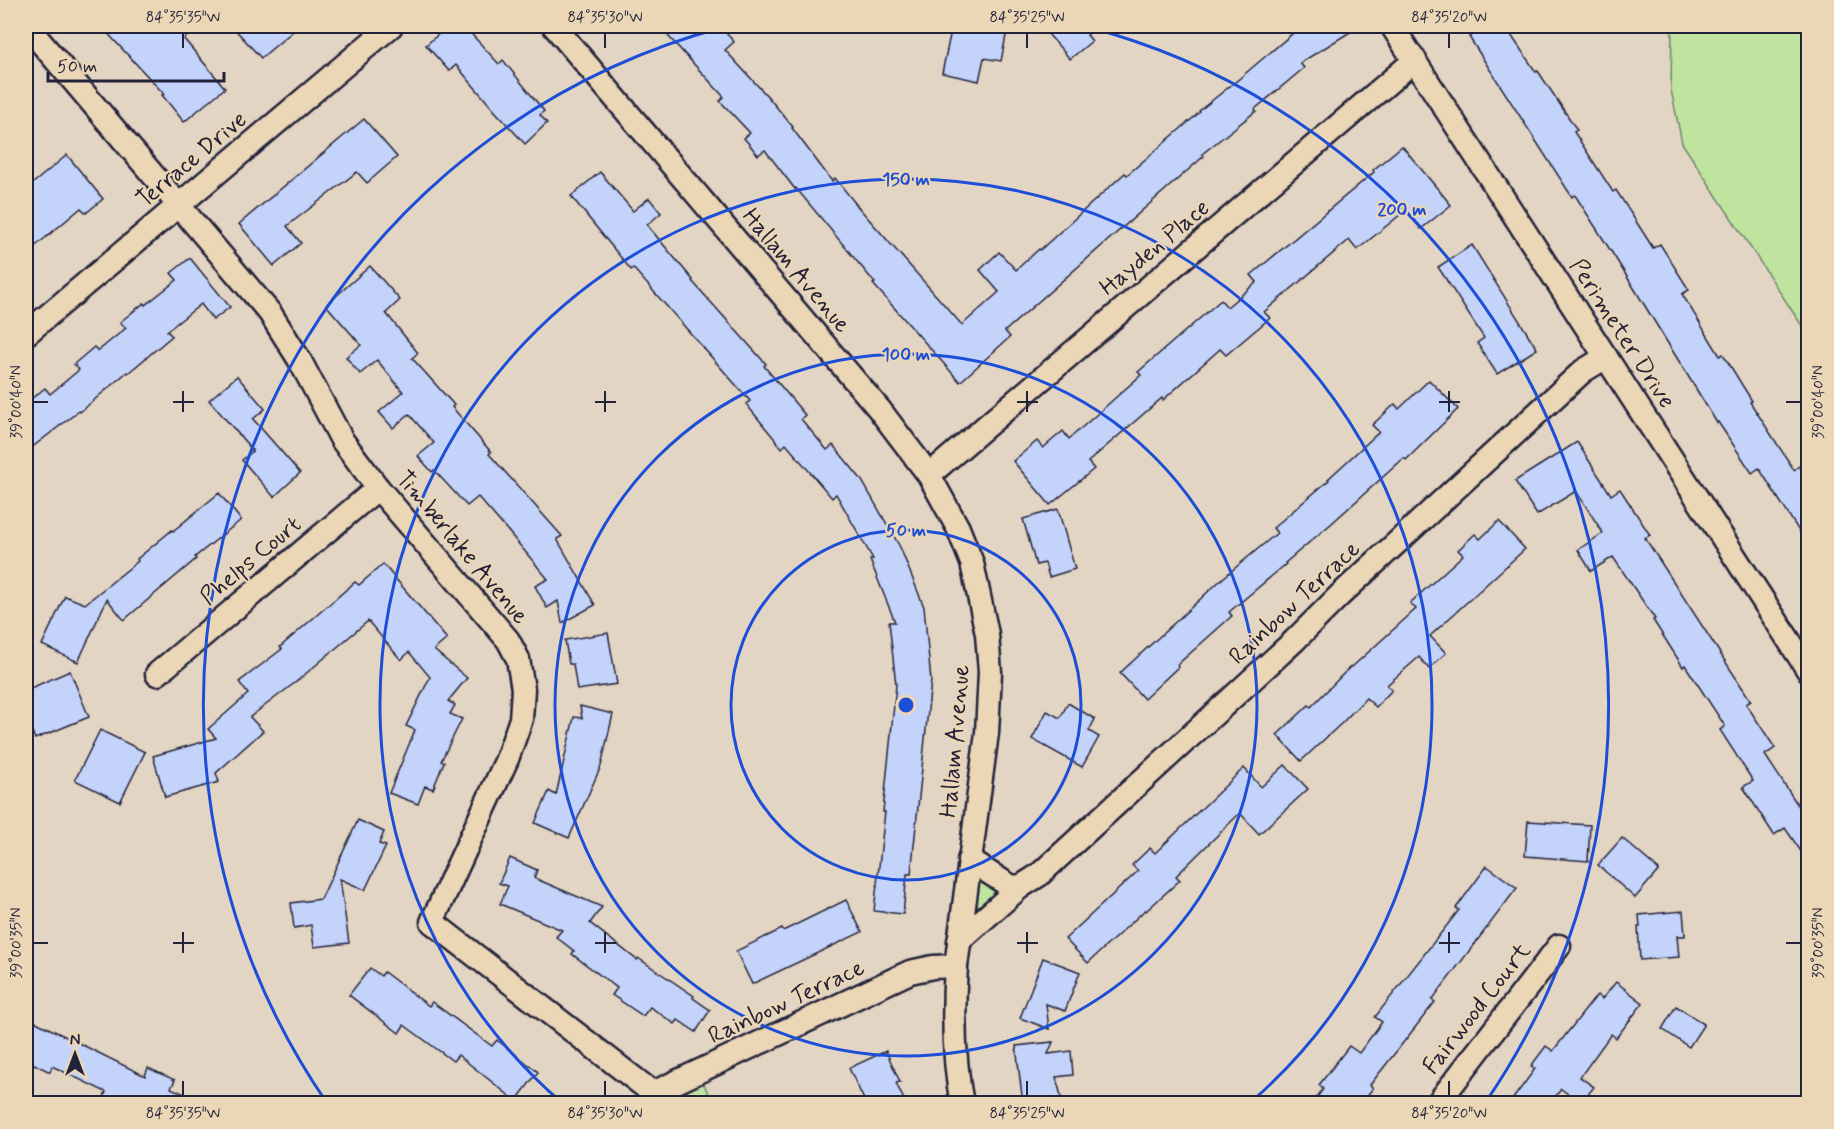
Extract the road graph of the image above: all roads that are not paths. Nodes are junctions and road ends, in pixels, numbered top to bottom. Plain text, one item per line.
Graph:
1 (27, 26) edge
2 (391, 26) edge
3 (554, 26) edge
4 (1392, 26) edge
5 (1414, 60) junction
6 (178, 204) junction
7 (26, 334) edge
8 (1606, 357) junction
9 (929, 475) junction
10 (378, 488) junction
11 (1809, 670) edge
12 (157, 674) dead end
13 (969, 860) junction
14 (1020, 887) junction
15 (959, 941) junction
16 (1558, 946) dead end
17 (956, 966) junction
18 (651, 1098) edge
19 (962, 1104) edge
20 (1437, 1104) edge

1 - 6 street, Timberlake Avenue
2 - 6 street, Terrace Drive
3 - 9 street, Hallam Avenue
4 - 5 street, Perimeter Drive
5 - 8 street, Perimeter Drive
5 - 9 street, Hayden Place
6 - 7 street, Terrace Drive
6 - 10 street, Timberlake Avenue
8 - 11 street, Perimeter Drive
8 - 14 street, Rainbow Terrace
9 - 13 street, Hallam Avenue
10 - 12 street, Phelps Court
10 - 18 street, Timberlake Avenue
13 - 14 street
13 - 15 street, Hallam Avenue
14 - 15 street, Rainbow Terrace
15 - 17 street, Hallam Avenue
16 - 20 street, Fairwood Court
17 - 18 street, Rainbow Terrace
17 - 19 street, Hallam Avenue

